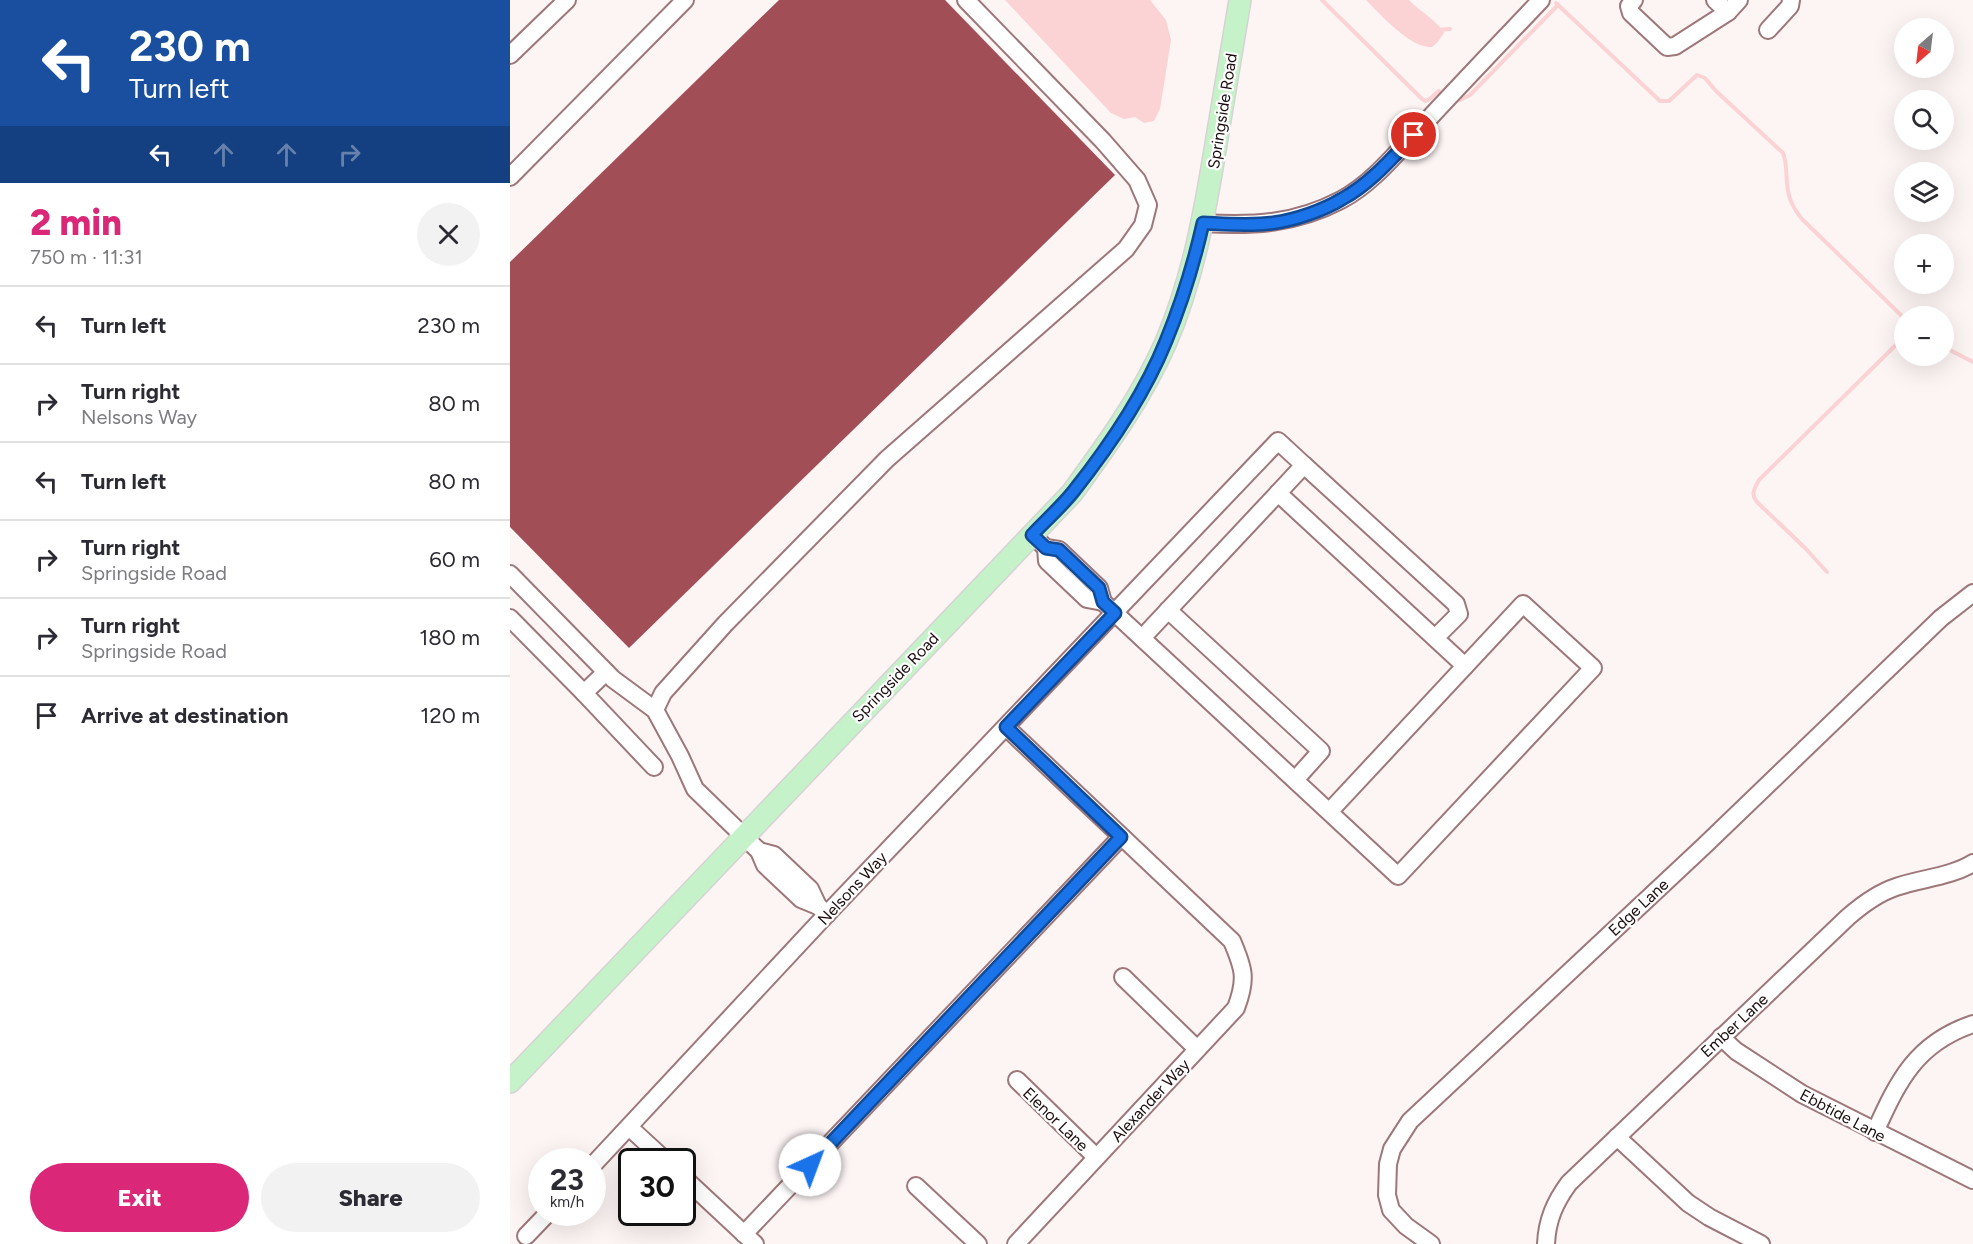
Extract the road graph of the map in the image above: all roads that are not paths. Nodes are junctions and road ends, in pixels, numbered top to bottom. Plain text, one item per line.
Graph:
1 (567, 0) edge
2 (685, 0) edge
3 (966, 0) edge
4 (1240, 0) edge
5 (1541, 0) edge
6 (1634, 0) edge
7 (1715, 0) edge
8 (1791, 0) edge
9 (1734, 6) edge
10 (1768, 30) dead end
11 (510, 55) edge
12 (510, 177) edge
13 (1203, 223) junction
14 (1304, 465) junction
15 (1278, 493) junction
16 (1039, 542) junction
17 (510, 574) edge
18 (1973, 593) edge
19 (1109, 607) junction
20 (1168, 610) junction
21 (510, 618) edge
22 (1142, 638) junction
23 (1435, 638) junction
24 (1465, 666) junction
25 (606, 672) junction
26 (584, 693) junction
27 (655, 710) junction
28 (1006, 727) junction
29 (654, 767) dead end
30 (1294, 780) junction
31 (1329, 812) junction
32 (1121, 837) junction
33 (752, 844) junction
34 (1973, 862) edge
35 (823, 910) junction
36 (1123, 977) dead end
37 (1973, 1024) edge
38 (1720, 1037) junction
39 (1197, 1049) junction
40 (1017, 1080) dead end
41 (510, 1083) edge
42 (629, 1127) junction
43 (1875, 1132) junction
44 (1617, 1137) junction
45 (652, 1148) edge
46 (606, 1151) edge
47 (1096, 1157) junction
48 (1973, 1180) edge
49 (916, 1186) dead end
50 (696, 1189) edge
51 (536, 1226) edge
52 (526, 1236) dead end
53 (750, 1239) edge
54 (978, 1244) edge
55 (1016, 1244) edge
56 (1431, 1244) edge
57 (1546, 1244) edge
58 (1761, 1244) edge

1 - 11 street
2 - 12 street
3 - 27 street
4 - 13 main road, Springside Road
5 - 13 street
6 - 9 street
7 - 9 street
8 - 10 street
13 - 16 main road, Springside Road
14 - 15 street
14 - 19 street, Nelsons Way
14 - 23 street
15 - 20 street
15 - 23 street
16 - 19 street
16 - 33 main road, Springside Road
17 - 25 street
18 - 56 street, Edge Lane
19 - 22 street
19 - 28 street, Nelsons Way
20 - 22 street
20 - 30 street
21 - 26 street
22 - 30 street
23 - 24 street
24 - 31 street
24 - 31 street
25 - 26 street
25 - 27 street
26 - 29 street
27 - 33 street
28 - 32 street
28 - 35 street, Nelsons Way
30 - 31 street
32 - 39 street, Alexander Way
32 - 53 street
33 - 35 street
33 - 41 main road, Springside Road
34 - 38 street, Ember Lane
35 - 42 street, Nelsons Way
36 - 39 street
37 - 43 street
38 - 43 street, Ebbtide Lane
38 - 44 street, Ember Lane
39 - 47 street, Alexander Way
40 - 47 street, Elenor Lane
42 - 45 street
42 - 46 street, Nelsons Way
43 - 48 street, Ebbtide Lane
44 - 57 street, Ember Lane
44 - 58 street
47 - 55 street, Alexander Way
49 - 54 street
50 - 53 street
51 - 52 street

